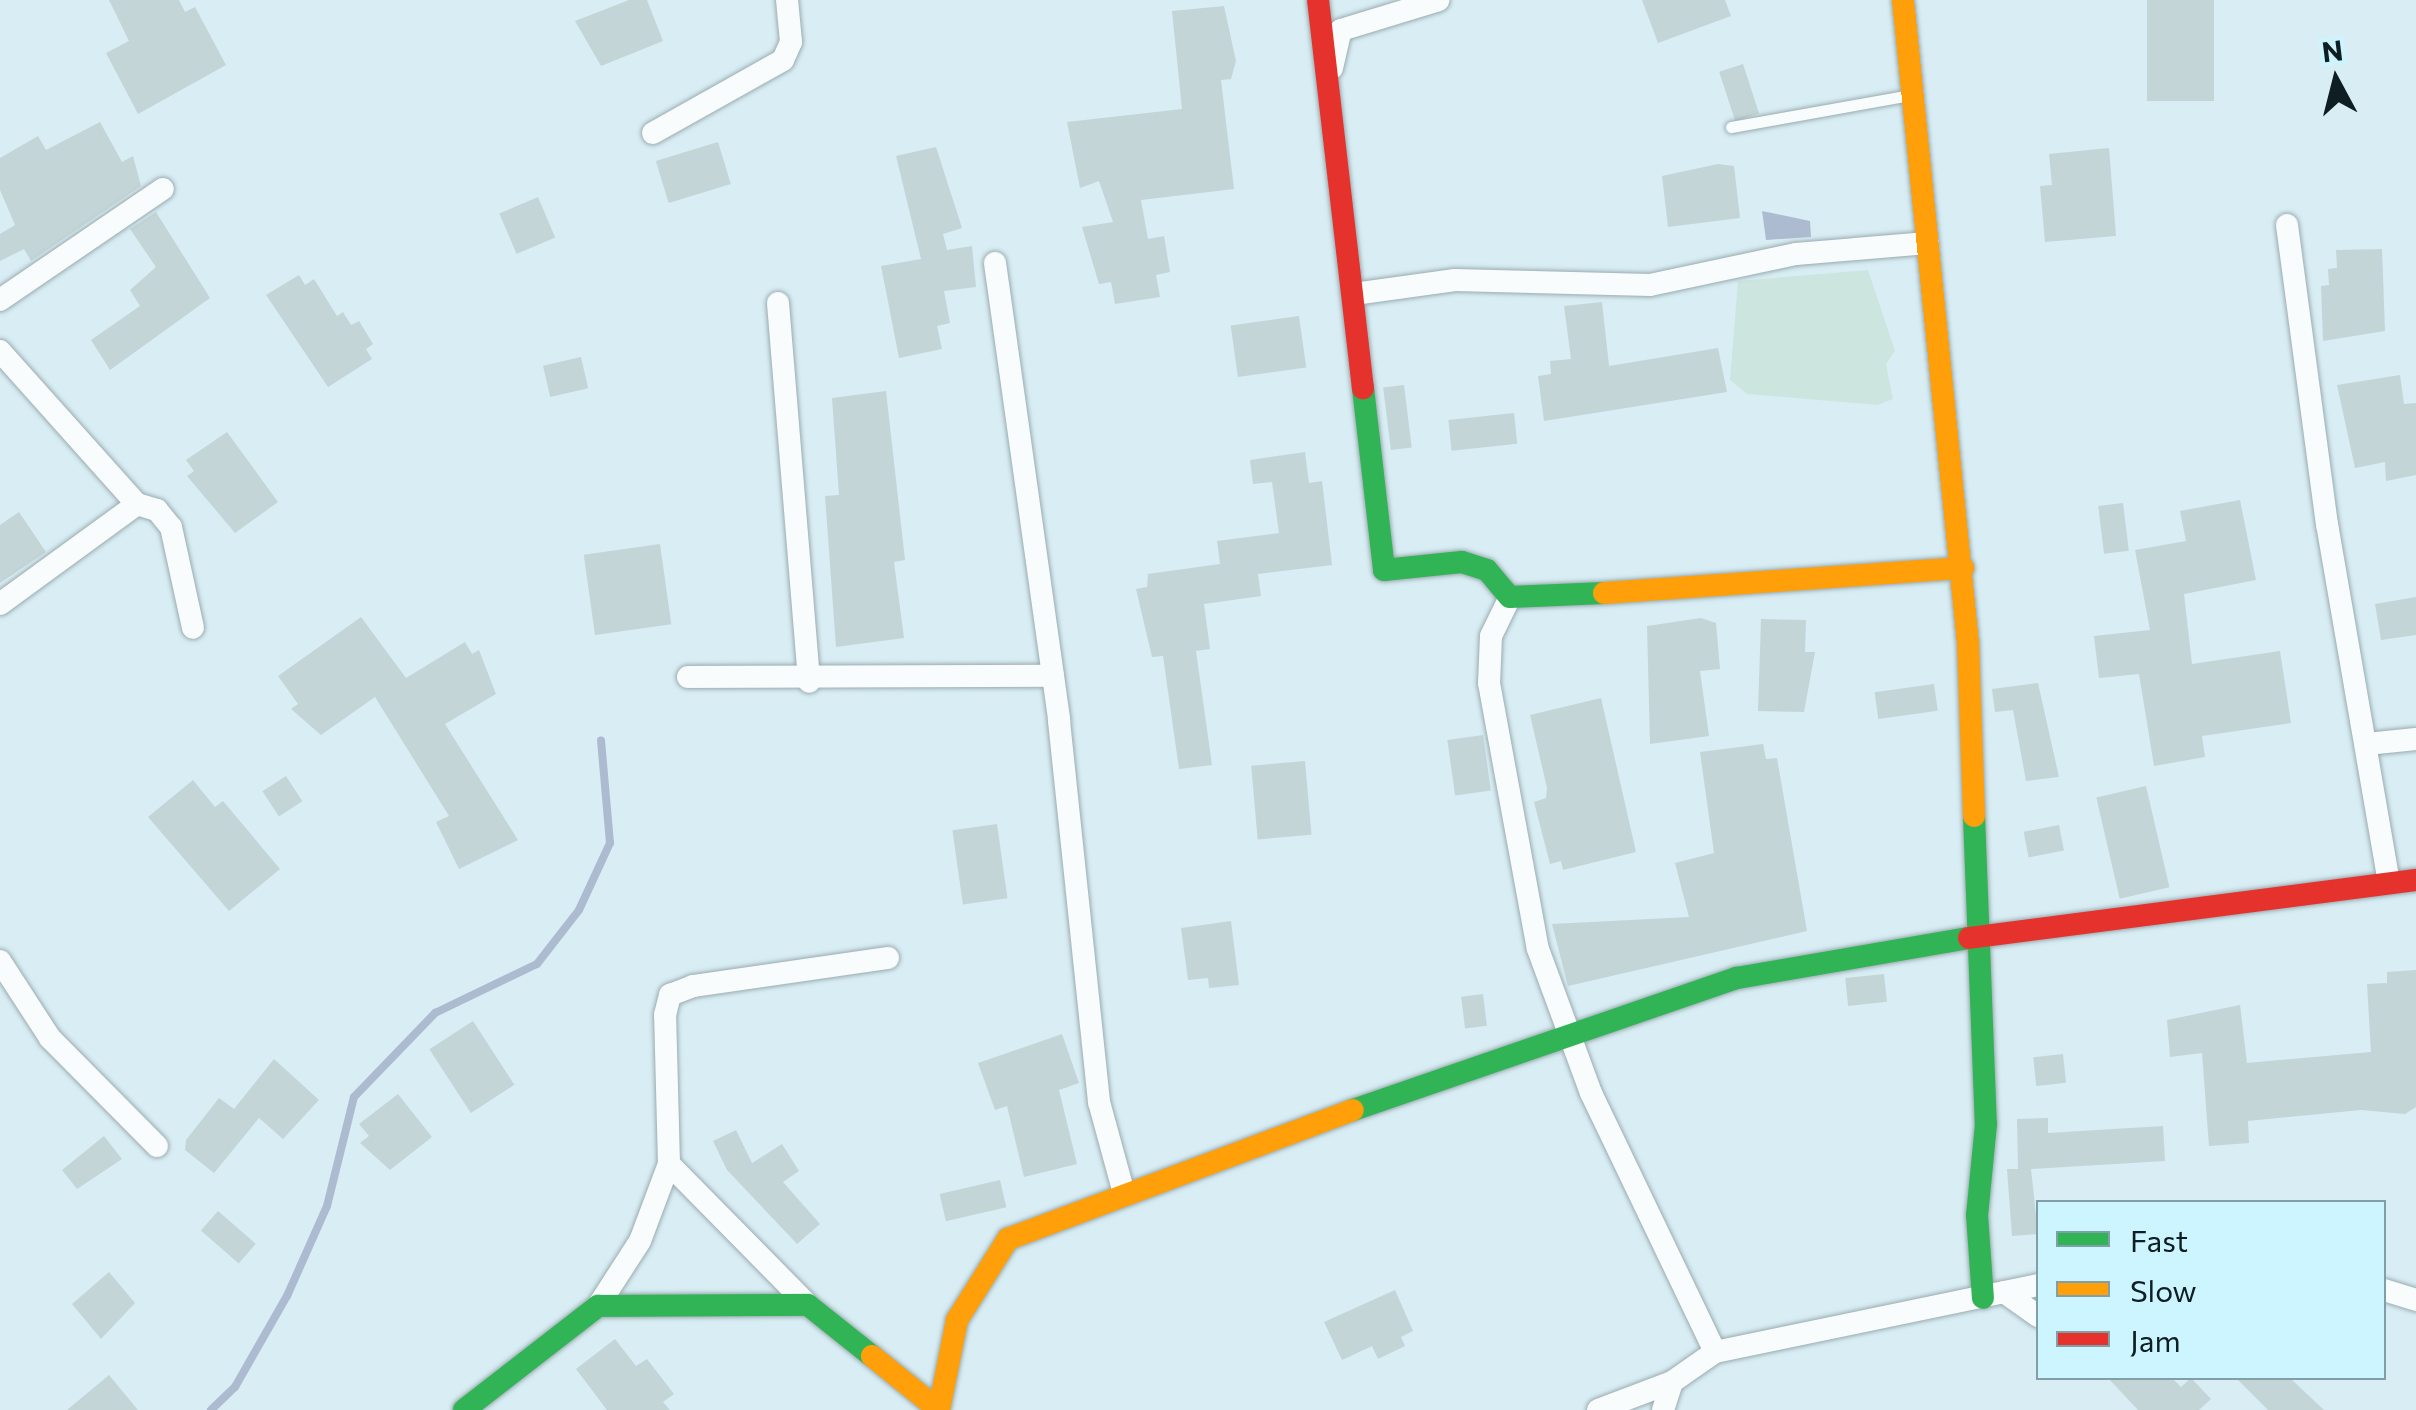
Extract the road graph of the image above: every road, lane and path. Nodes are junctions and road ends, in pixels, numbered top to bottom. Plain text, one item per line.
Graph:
1 (787, 0) edge
2 (1318, 0) edge
3 (1439, 0) edge
4 (1903, 0) edge
5 (1327, 91) junction
6 (1915, 94) junction
7 (1731, 127) dead end
8 (653, 133) dead end
9 (163, 189) dead end
10 (2287, 225) dead end
11 (1928, 243) junction
12 (995, 263) dead end
13 (1354, 294) junction
14 (0, 300) edge
15 (778, 303) dead end
16 (0, 351) edge
17 (137, 504) junction
18 (1963, 568) junction
19 (1510, 596) junction
20 (0, 604) edge
21 (193, 628) dead end
22 (1054, 676) junction
23 (688, 678) dead end
24 (809, 682) junction
25 (2416, 738) edge
26 (2368, 744) junction
27 (2416, 880) edge
28 (2389, 882) junction
29 (1976, 937) junction
30 (888, 958) dead end
31 (0, 960) edge
32 (1566, 1031) junction
33 (156, 1146) dead end
34 (669, 1164) junction
35 (1123, 1190) junction
36 (2036, 1285) edge
37 (2386, 1291) edge
38 (1993, 1295) junction
39 (2416, 1300) edge
40 (808, 1305) junction
41 (598, 1306) junction
42 (2036, 1315) edge
43 (1715, 1352) junction
44 (1672, 1382) junction
45 (464, 1410) edge
46 (1598, 1410) edge
47 (1663, 1410) edge

1 - 8 street
2 - 5 street
3 - 5 street
4 - 6 street
5 - 13 street
6 - 7 lane
6 - 11 street
9 - 14 street
10 - 26 street
11 - 13 street
11 - 18 street
12 - 22 street
13 - 19 street
15 - 24 street
16 - 17 street
17 - 20 street
17 - 21 street
18 - 19 street
18 - 29 street
19 - 32 street
22 - 24 street
22 - 35 street
23 - 24 street
25 - 26 street
26 - 28 street
27 - 28 street
28 - 29 street
29 - 32 street
29 - 38 street
30 - 34 street
31 - 33 street
32 - 35 street
32 - 43 street
34 - 40 street
34 - 41 street
35 - 40 street
36 - 38 street
37 - 39 street
38 - 42 street
38 - 43 street
40 - 41 street
41 - 45 street
43 - 44 street
44 - 46 street
44 - 47 street

